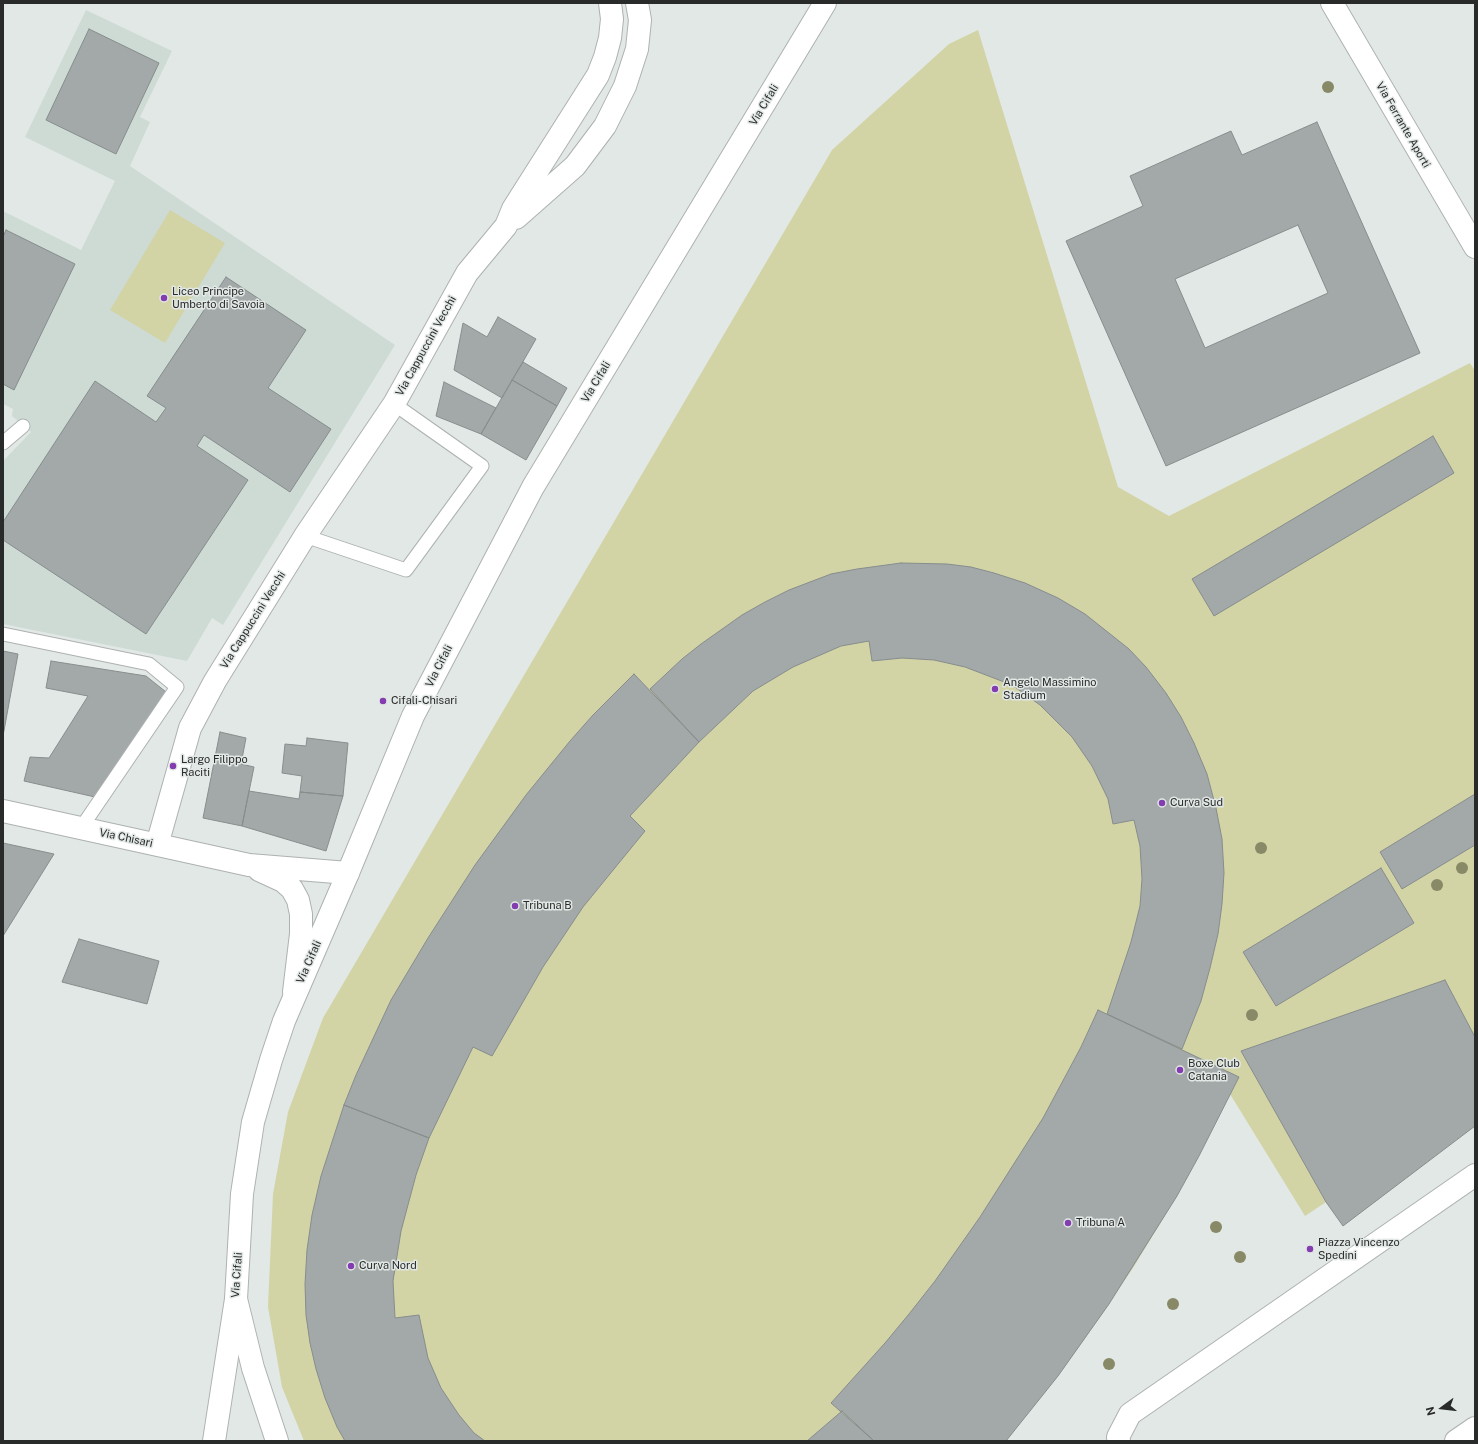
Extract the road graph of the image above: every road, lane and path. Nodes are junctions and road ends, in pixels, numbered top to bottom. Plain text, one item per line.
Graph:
1 (610, 3) edge
2 (637, 3) edge
3 (825, 3) edge
4 (1332, 3) edge
5 (506, 226) junction
6 (1475, 247) edge
7 (394, 404) junction
8 (23, 426) dead end
9 (3, 443) edge
10 (304, 536) junction
11 (3, 634) edge
12 (3, 810) edge
13 (81, 828) junction
14 (157, 845) junction
15 (249, 865) junction
16 (348, 873) junction
17 (293, 998) junction
18 (1475, 1175) edge
19 (236, 1300) junction
20 (1475, 1428) edge
21 (214, 1441) edge
22 (277, 1441) edge
23 (1119, 1441) edge
24 (1456, 1441) edge

1 - 5 street, Via Cappuccini Vecchi
2 - 5 street
3 - 16 street, Via Cifali
4 - 6 street, Via Ferrante Aporti
5 - 7 street, Via Cappuccini Vecchi
7 - 10 street, Via Cappuccini Vecchi
7 - 10 lane
8 - 9 lane
10 - 14 street, Via Cappuccini Vecchi
11 - 13 lane
12 - 13 street, Via Chisari
13 - 14 street, Via Chisari
14 - 15 street, Via Chisari
15 - 16 street
15 - 17 street
16 - 17 street, Via Cifali
17 - 19 street, Via Cifali
18 - 23 street
19 - 21 street, Via Cifali
19 - 22 street
20 - 24 street

